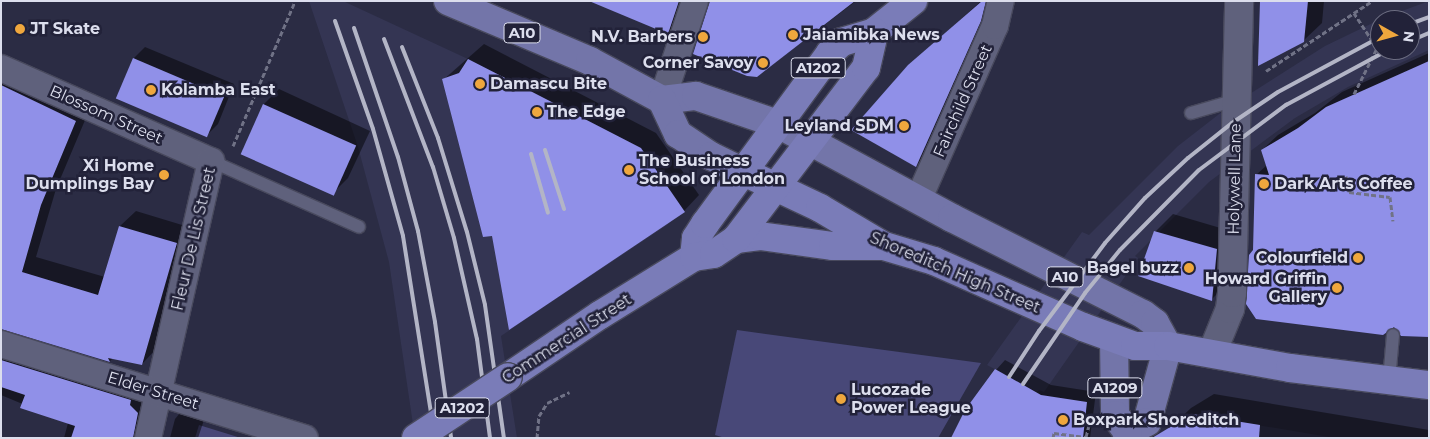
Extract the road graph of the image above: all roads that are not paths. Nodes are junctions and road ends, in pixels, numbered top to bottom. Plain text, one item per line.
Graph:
1 (448, 1) edge
2 (694, 1) edge
3 (913, 1) edge
4 (1001, 1) edge
5 (1239, 1) edge
6 (874, 32) junction
7 (1, 68) edge
8 (662, 100) junction
9 (1236, 100) junction
10 (1191, 113) dead end
11 (778, 124) junction
12 (812, 141) junction
13 (210, 161) junction
14 (744, 172) junction
15 (775, 186) junction
16 (919, 198) junction
17 (360, 227) dead end
18 (736, 239) junction
19 (884, 246) junction
20 (694, 257) junction
21 (1392, 335) dead end
22 (1114, 340) junction
23 (1, 344) edge
24 (1168, 346) junction
25 (1212, 353) junction
26 (1389, 380) junction
27 (1429, 385) edge
28 (158, 392) junction
29 (1128, 436) edge
30 (148, 438) edge
31 (305, 438) edge
32 (416, 438) edge

1 - 8 main road, A10
2 - 8 street
3 - 6 highway, A1202
4 - 16 street, Fairchild Street
5 - 9 street, Holywell Lane
6 - 11 highway, A1202
6 - 12 highway, A1202
7 - 13 street, Blossom Street
8 - 11 main road, A10
8 - 14 main road, Shoreditch High Street / A10
9 - 10 lane
9 - 25 street, Holywell Lane
11 - 12 main road, A10
11 - 14 highway, A1202
12 - 15 highway, Commercial Street / A1202
12 - 16 main road, A10
13 - 17 lane
13 - 28 street, Fleur De Lis Street
14 - 15 highway, Shoreditch High Street / A10
14 - 20 highway, A1202
15 - 18 highway, Commercial Street / A1202
15 - 19 highway, Shoreditch High Street / A10
16 - 24 main road, A10
18 - 19 highway, A1202
18 - 20 highway, Commercial Street / A1202
19 - 22 highway, Shoreditch High Street / A10
20 - 32 highway, Commercial Street / A1202, bridge
21 - 26 lane
22 - 24 highway, Shoreditch High Street / A10
22 - 29 main road, A1209
23 - 28 street, Elder Street
24 - 25 highway, Shoreditch High Street / A10
24 - 29 main road, A1209
25 - 26 highway, Shoreditch High Street / A10
26 - 27 highway, Shoreditch High Street / A10
28 - 30 street, Fleur De Lis Street
28 - 31 street, Elder Street

